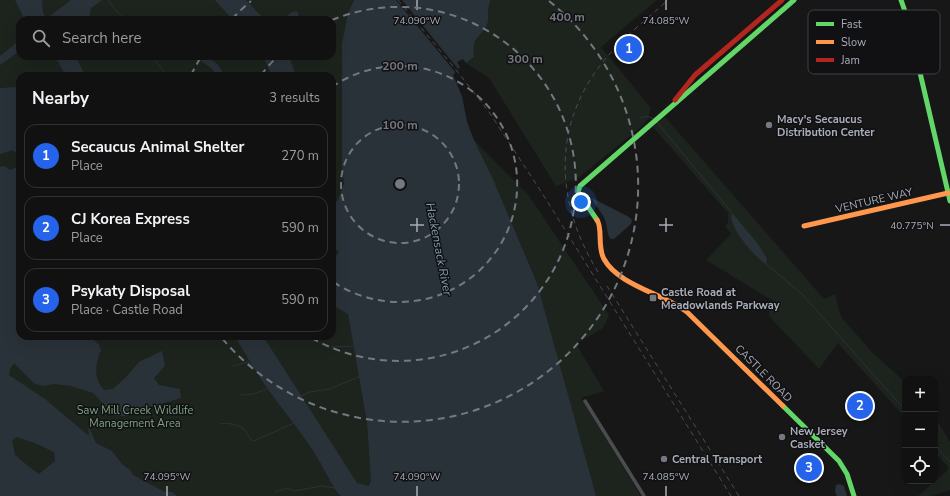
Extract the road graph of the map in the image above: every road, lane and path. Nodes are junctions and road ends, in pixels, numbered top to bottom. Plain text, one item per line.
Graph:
1 (782, 0) edge
2 (794, 0) edge
3 (901, 0) edge
4 (904, 10) edge
5 (920, 74) edge
6 (670, 108) junction
7 (948, 193) junction
8 (950, 201) edge
9 (804, 226) dead end
10 (585, 401) dead end
11 (644, 496) edge
12 (854, 496) edge

1 - 6 street
2 - 6 street
3 - 4 street
5 - 7 street
6 - 12 street, CASTLE ROAD
7 - 8 street
7 - 9 street, VENTURE WAY
10 - 11 street

